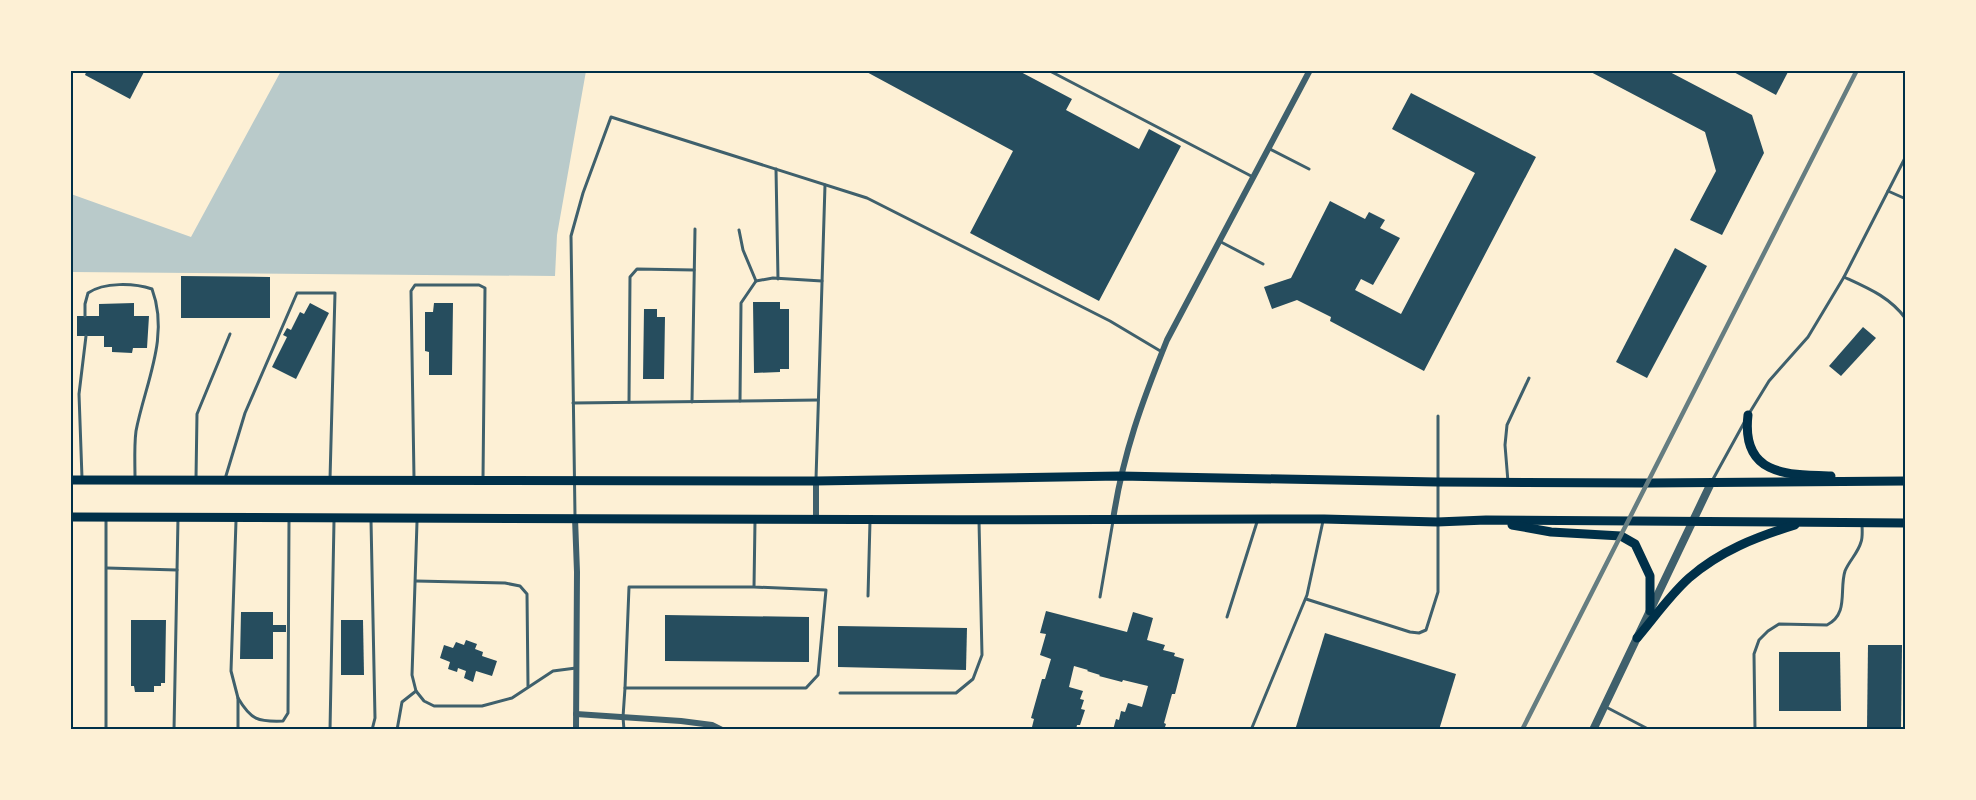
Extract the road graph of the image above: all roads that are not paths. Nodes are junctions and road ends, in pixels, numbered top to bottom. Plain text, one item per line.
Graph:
1 (1048, 70) edge
2 (1310, 70) edge
3 (1269, 148) junction
4 (1905, 156) edge
5 (776, 169) junction
6 (1309, 170) dead end
7 (1253, 177) junction
8 (825, 185) junction
9 (1888, 190) junction
10 (1905, 199) edge
11 (695, 229) dead end
12 (739, 230) dead end
13 (1220, 241) junction
14 (1263, 264) dead end
15 (694, 270) junction
16 (1844, 277) junction
17 (778, 279) junction
18 (756, 281) junction
19 (822, 281) junction
20 (85, 316) dead end
21 (1905, 319) edge
22 (230, 334) dead end
23 (86, 336) dead end
24 (1162, 352) junction
25 (1529, 378) dead end
26 (818, 400) junction
27 (740, 401) junction
28 (629, 402) junction
29 (692, 402) junction
30 (573, 403) junction
31 (1748, 415) junction
32 (1438, 416) dead end
33 (1120, 476) junction
34 (330, 479) junction
35 (70, 480) edge
36 (82, 480) junction
37 (135, 480) junction
38 (196, 480) junction
39 (225, 480) junction
40 (414, 480) junction
41 (483, 480) junction
42 (573, 480) junction
43 (1905, 480) edge
44 (816, 481) junction
45 (1437, 482) junction
46 (1508, 482) junction
47 (1711, 483) junction
48 (70, 517) edge
49 (106, 518) junction
50 (178, 518) junction
51 (575, 518) junction
52 (236, 519) junction
53 (754, 519) junction
54 (816, 519) junction
55 (870, 519) junction
56 (979, 519) junction
57 (1324, 519) junction
58 (289, 520) junction
59 (334, 520) junction
60 (371, 520) junction
61 (417, 520) junction
62 (1113, 520) junction
63 (1258, 520) junction
64 (1486, 520) junction
65 (1693, 521) junction
66 (1437, 522) junction
67 (1803, 522) junction
68 (1862, 522) junction
69 (1905, 523) edge
70 (107, 568) junction
71 (177, 570) junction
72 (416, 581) junction
73 (754, 587) junction
74 (868, 596) dead end
75 (1100, 597) dead end
76 (1306, 599) junction
77 (1650, 611) junction
78 (1227, 617) dead end
79 (1637, 638) junction
80 (578, 668) junction
81 (528, 686) junction
82 (625, 688) junction
83 (416, 691) junction
84 (840, 693) dead end
85 (238, 698) junction
86 (1605, 706) junction
87 (576, 714) junction
88 (622, 717) junction
89 (106, 729) edge
90 (174, 729) edge
91 (238, 729) edge
92 (330, 729) edge
93 (372, 729) edge
94 (397, 729) edge
95 (576, 729) edge
96 (624, 729) edge
97 (722, 729) edge
98 (1251, 729) edge
99 (1593, 729) edge
100 (1650, 729) edge
101 (1755, 729) edge

1 - 7 lane
2 - 3 street
3 - 6 lane
3 - 7 street
4 - 9 lane
5 - 8 lane
5 - 17 lane
5 - 30 lane
7 - 13 street
8 - 19 lane
8 - 24 lane
9 - 10 lane
9 - 16 lane
11 - 15 lane
12 - 18 lane
13 - 14 lane
13 - 24 street
15 - 28 lane
15 - 29 lane
16 - 21 lane
16 - 31 lane
17 - 18 lane
17 - 19 lane
18 - 27 lane
19 - 26 lane
20 - 37 lane
22 - 38 lane
23 - 36 lane
24 - 33 street
25 - 46 lane
26 - 27 lane
26 - 44 lane
27 - 29 lane
28 - 29 lane
28 - 30 lane
30 - 42 lane
31 - 43 main road
31 - 47 lane
32 - 45 lane
33 - 44 main road
33 - 45 main road
33 - 62 street
34 - 39 main road
34 - 39 lane
34 - 40 main road
35 - 36 main road
36 - 37 main road
37 - 38 main road
38 - 39 main road
40 - 41 main road
40 - 41 lane
41 - 42 main road
42 - 44 main road
42 - 51 lane
43 - 47 main road
44 - 54 street
45 - 46 main road
45 - 66 lane
46 - 47 main road
47 - 65 street
48 - 49 main road
49 - 50 main road
49 - 70 lane
50 - 52 main road
50 - 71 lane
51 - 53 main road
51 - 61 main road
51 - 80 street
52 - 58 main road
52 - 85 lane
53 - 54 main road
53 - 73 lane
54 - 55 main road
55 - 56 main road
55 - 74 lane
56 - 62 main road
56 - 84 lane
57 - 63 main road
57 - 66 main road
57 - 76 lane
58 - 59 main road
58 - 85 lane
59 - 60 main road
59 - 92 lane
60 - 61 main road
60 - 93 lane
61 - 72 lane
62 - 63 main road
62 - 75 lane
63 - 78 lane
64 - 65 main road
64 - 66 main road
64 - 77 main road
65 - 67 main road
65 - 77 street
66 - 76 lane
67 - 68 main road
67 - 79 main road
68 - 69 main road
68 - 101 lane
70 - 71 lane
70 - 89 lane
71 - 90 lane
72 - 81 lane
72 - 83 lane
73 - 82 lane
73 - 82 lane
76 - 98 lane
77 - 79 street
79 - 86 street
80 - 81 lane
80 - 87 street
81 - 83 lane
82 - 88 lane
83 - 94 lane
85 - 91 lane
86 - 99 street
86 - 100 lane
87 - 88 street
87 - 95 street
88 - 96 lane
88 - 97 street

